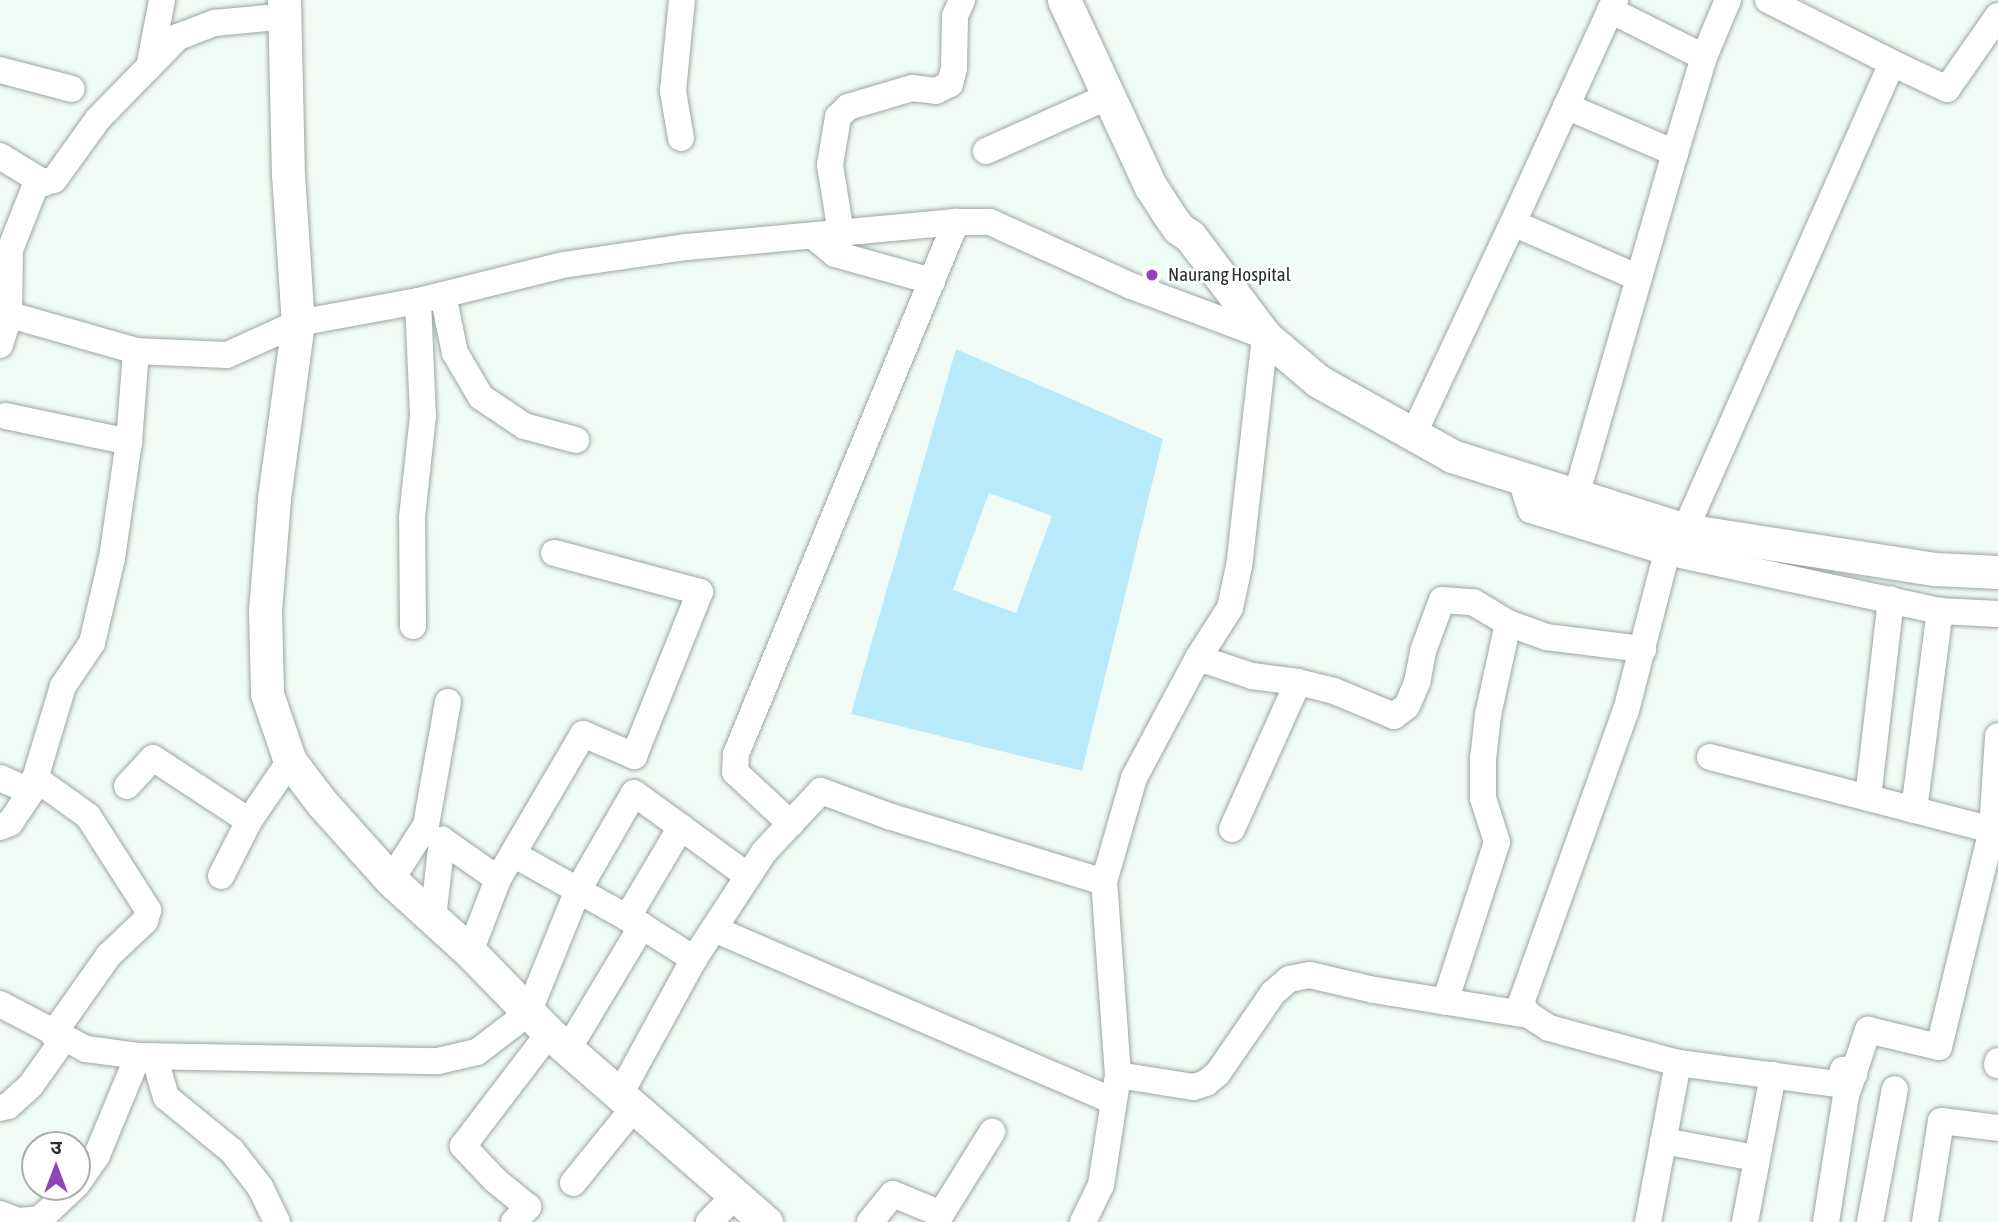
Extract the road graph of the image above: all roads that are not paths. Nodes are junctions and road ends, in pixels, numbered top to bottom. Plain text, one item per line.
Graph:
1 (162, 0) edge
2 (682, 0) edge
3 (962, 0) edge
4 (1064, 0) edge
5 (1086, 0) edge
6 (1728, 0) edge
7 (1768, 0) edge
8 (1613, 5) edge
9 (285, 8) edge
10 (1998, 16) edge
11 (1704, 57) junction
12 (1892, 63) junction
13 (150, 64) junction
14 (0, 70) edge
15 (72, 89) dead end
16 (1109, 96) junction
17 (1566, 106) junction
18 (681, 138) dead end
19 (986, 151) dead end
20 (1675, 153) junction
21 (0, 156) edge
22 (44, 183) junction
23 (956, 222) junction
24 (1513, 223) junction
25 (841, 233) junction
26 (813, 236) junction
27 (1190, 236) junction
28 (1639, 278) junction
29 (932, 281) junction
30 (430, 298) junction
31 (4, 314) edge
32 (298, 323) junction
33 (1265, 336) junction
34 (0, 345) edge
35 (136, 351) junction
36 (5, 416) dead end
37 (1414, 433) junction
38 (576, 440) dead end
39 (129, 442) junction
40 (1520, 477) junction
41 (1576, 496) junction
42 (1676, 541) junction
43 (554, 553) dead end
44 (1998, 572) edge
45 (1891, 599) junction
46 (1940, 611) junction
47 (1998, 614) edge
48 (1508, 623) junction
49 (413, 626) dead end
50 (1643, 649) junction
51 (1198, 658) junction
52 (1298, 681) junction
53 (448, 702) dead end
54 (1998, 736) edge
55 (1710, 757) dead end
56 (290, 761) junction
57 (0, 778) edge
58 (33, 785) junction
59 (127, 786) dead end
60 (1868, 798) junction
61 (1914, 810) junction
62 (249, 821) junction
63 (791, 824) junction
64 (0, 827) edge
65 (681, 827) junction
66 (1232, 830) dead end
67 (1992, 830) junction
68 (513, 854) junction
69 (1992, 859) edge
70 (221, 876) dead end
71 (748, 876) junction
72 (498, 879) junction
73 (391, 880) junction
74 (1104, 882) junction
75 (578, 890) junction
76 (433, 918) junction
77 (635, 922) junction
78 (714, 929) junction
79 (470, 952) junction
80 (694, 959) junction
81 (1446, 1002) junction
82 (0, 1004) edge
83 (1530, 1016) junction
84 (548, 1032) junction
85 (58, 1037) junction
86 (146, 1056) junction
87 (1678, 1063) junction
88 (1854, 1074) junction
89 (1773, 1075) junction
90 (1116, 1088) junction
91 (1895, 1089) dead end
92 (626, 1101) junction
93 (0, 1108) edge
94 (1998, 1128) edge
95 (992, 1132) dead end
96 (1663, 1141) junction
97 (1756, 1158) junction
98 (91, 1163) edge
99 (573, 1183) dead end
100 (734, 1197) junction
101 (59, 1201) edge
102 (0, 1214) edge
103 (277, 1222) edge
104 (514, 1222) edge
105 (709, 1222) edge
106 (766, 1222) edge
107 (870, 1222) edge
108 (1083, 1222) edge
109 (1648, 1222) edge
110 (1745, 1222) edge
111 (1826, 1222) edge
112 (1870, 1222) edge
113 (1925, 1222) edge

1 - 13 street
2 - 18 street
3 - 25 street
4 - 16 main road
5 - 27 main road
6 - 11 street
7 - 12 street
8 - 11 street
8 - 17 street
9 - 13 street
9 - 32 main road
10 - 12 street
11 - 20 street
12 - 42 street
13 - 22 street
14 - 15 street
16 - 19 street
16 - 27 main road
17 - 20 street
17 - 24 street
20 - 28 street
21 - 22 street
22 - 31 street
23 - 25 street
23 - 29 street
23 - 33 street
24 - 28 street
24 - 37 street
25 - 26 street
26 - 29 street
26 - 30 street
27 - 33 main road
28 - 41 street
29 - 63 street
30 - 32 street
30 - 38 street
30 - 49 street
31 - 34 street
31 - 35 street
32 - 35 street
32 - 56 main road
33 - 37 main road
33 - 51 street
35 - 39 street
36 - 39 street
37 - 40 main road
39 - 58 street
40 - 41 main road
40 - 42 street
41 - 42 main road
42 - 44 main road
42 - 45 street
42 - 50 street
43 - 68 street
45 - 46 street
45 - 60 street
46 - 47 street
46 - 61 street
48 - 50 street
48 - 52 street
48 - 81 street
50 - 83 street
51 - 52 street
51 - 74 street
52 - 66 street
53 - 73 street
54 - 67 street
55 - 60 street
56 - 62 street
56 - 73 main road
57 - 58 street
58 - 64 street
58 - 85 street
59 - 62 street
60 - 61 street
61 - 67 street
62 - 70 street
63 - 71 street
63 - 74 street
65 - 71 street
65 - 75 street
65 - 77 street
67 - 69 street
68 - 72 street
68 - 75 street
69 - 88 street
71 - 78 street
72 - 76 street
72 - 79 street
73 - 76 main road
74 - 90 street
75 - 77 street
75 - 84 street
76 - 79 main road
77 - 80 street
77 - 84 street
78 - 80 street
78 - 90 street
79 - 84 main road
80 - 92 street
81 - 83 street
81 - 90 street
82 - 85 street
83 - 87 street
84 - 86 street
84 - 92 main road
84 - 104 street
85 - 86 street
85 - 93 street
86 - 98 street
86 - 103 street
87 - 89 street
87 - 96 street
88 - 89 street
88 - 111 street
89 - 97 street
90 - 108 street
91 - 112 street
92 - 99 street
92 - 100 main road
94 - 113 street
95 - 107 street
96 - 97 street
96 - 109 street
97 - 110 street
100 - 105 street
100 - 106 main road
101 - 102 street

